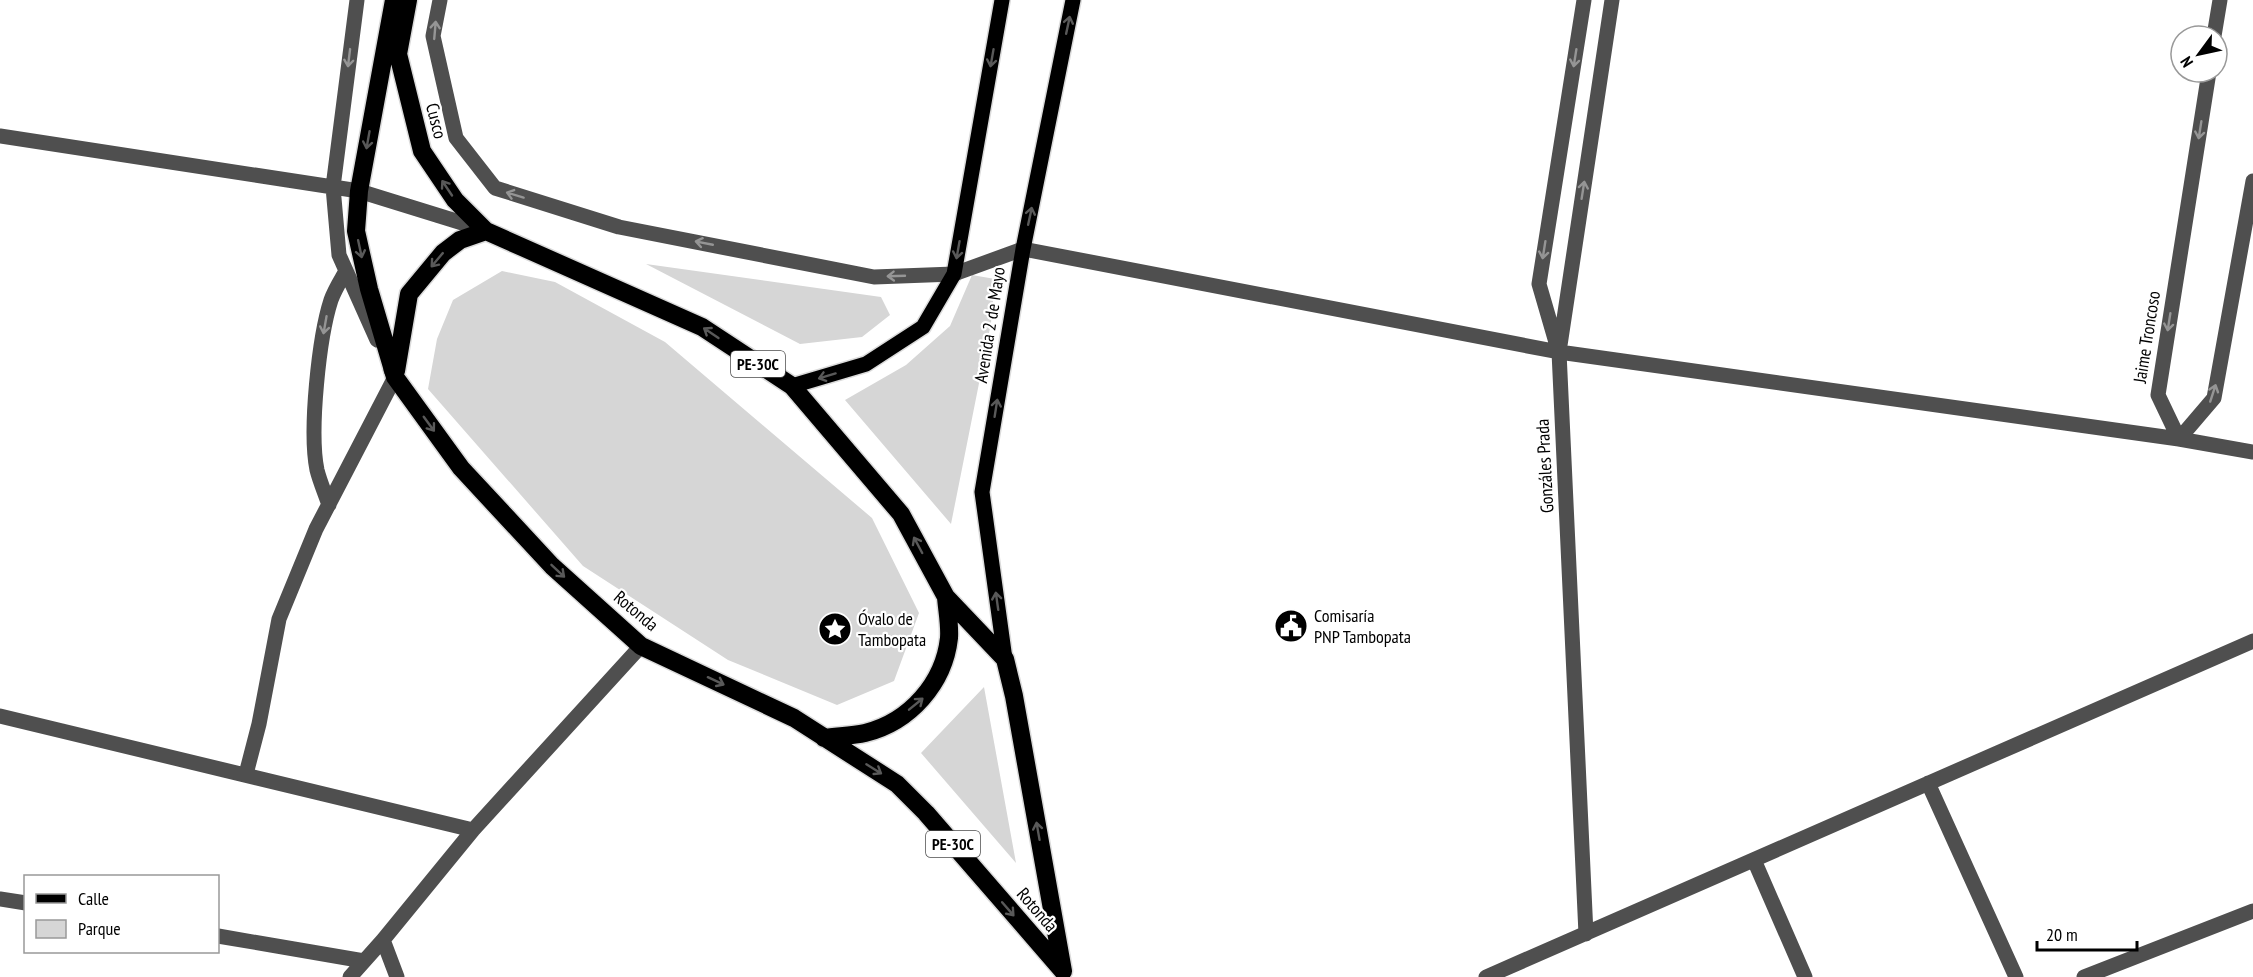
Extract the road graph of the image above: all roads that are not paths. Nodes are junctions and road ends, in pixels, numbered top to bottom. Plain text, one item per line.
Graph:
1 (357, 0) edge
2 (394, 0) edge
3 (408, 0) edge
4 (440, 0) edge
5 (1002, 0) edge
6 (1074, 0) edge
7 (1584, 0) edge
8 (1612, 0) edge
9 (2220, 0) edge
10 (2216, 24) edge
11 (2207, 84) edge
12 (0, 136) edge
13 (2253, 181) edge
14 (333, 187) junction
15 (359, 191) junction
16 (2251, 207) edge
17 (486, 231) junction
18 (1023, 249) junction
19 (346, 270) junction
20 (954, 274) junction
21 (1559, 352) junction
22 (395, 377) junction
23 (792, 386) junction
24 (2179, 439) junction
25 (2253, 452) edge
26 (329, 505) junction
27 (946, 597) junction
28 (2253, 641) edge
29 (641, 646) junction
30 (1005, 659) junction
31 (0, 716) edge
32 (824, 738) junction
33 (246, 774) junction
34 (1928, 783) junction
35 (473, 830) junction
36 (1754, 860) junction
37 (0, 899) edge
38 (24, 903) edge
39 (2253, 911) edge
40 (1586, 934) junction
41 (219, 936) edge
42 (383, 940) junction
43 (364, 961) junction
44 (1064, 974) edge
45 (350, 977) edge
46 (397, 977) edge
47 (1486, 977) edge
48 (1805, 977) edge
49 (2016, 977) edge
50 (2084, 977) edge

1 -> 14 street
2 -> 15 highway, PE-30C
17 -> 3 highway, Cusco / PE-30C
20 -> 4 street
5 -> 20 main road
18 -> 6 main road, Avenida 2 de Mayo
7 -> 21 street
21 -> 8 street, Gonzáles Prada
9 - 10 street
11 -> 24 street, Jaime Troncoso
12 - 14 street
13 - 16 street
14 - 15 street
14 - 19 street
15 - 17 street
15 -> 22 highway, Rotonda / PE-30C
24 -> 16 street
17 -> 22 highway
23 -> 17 highway, PE-30C
18 - 20 street
18 - 21 street
30 -> 18 main road, Avenida 2 de Mayo
19 - 22 street
19 -> 26 street
20 -> 23 main road
21 - 24 street
21 - 40 street, Gonzáles Prada
22 - 26 street
22 -> 29 highway, Rotonda / PE-30C
27 -> 23 highway, PE-30C
24 - 25 street
26 - 33 street
27 - 30 highway, PE-30C
32 -> 27 highway
28 - 34 street
29 -> 32 highway, Rotonda / PE-30C
29 - 35 street
44 -> 30 highway, PE-30C
31 - 33 street
32 -> 44 highway, Rotonda / PE-30C
33 - 35 street
34 - 36 street
34 - 49 street
35 - 42 street
36 - 40 street
36 - 48 street
37 - 38 street
39 - 50 street
40 - 47 street
41 - 43 street
42 - 43 street
42 - 46 street
43 - 45 street

